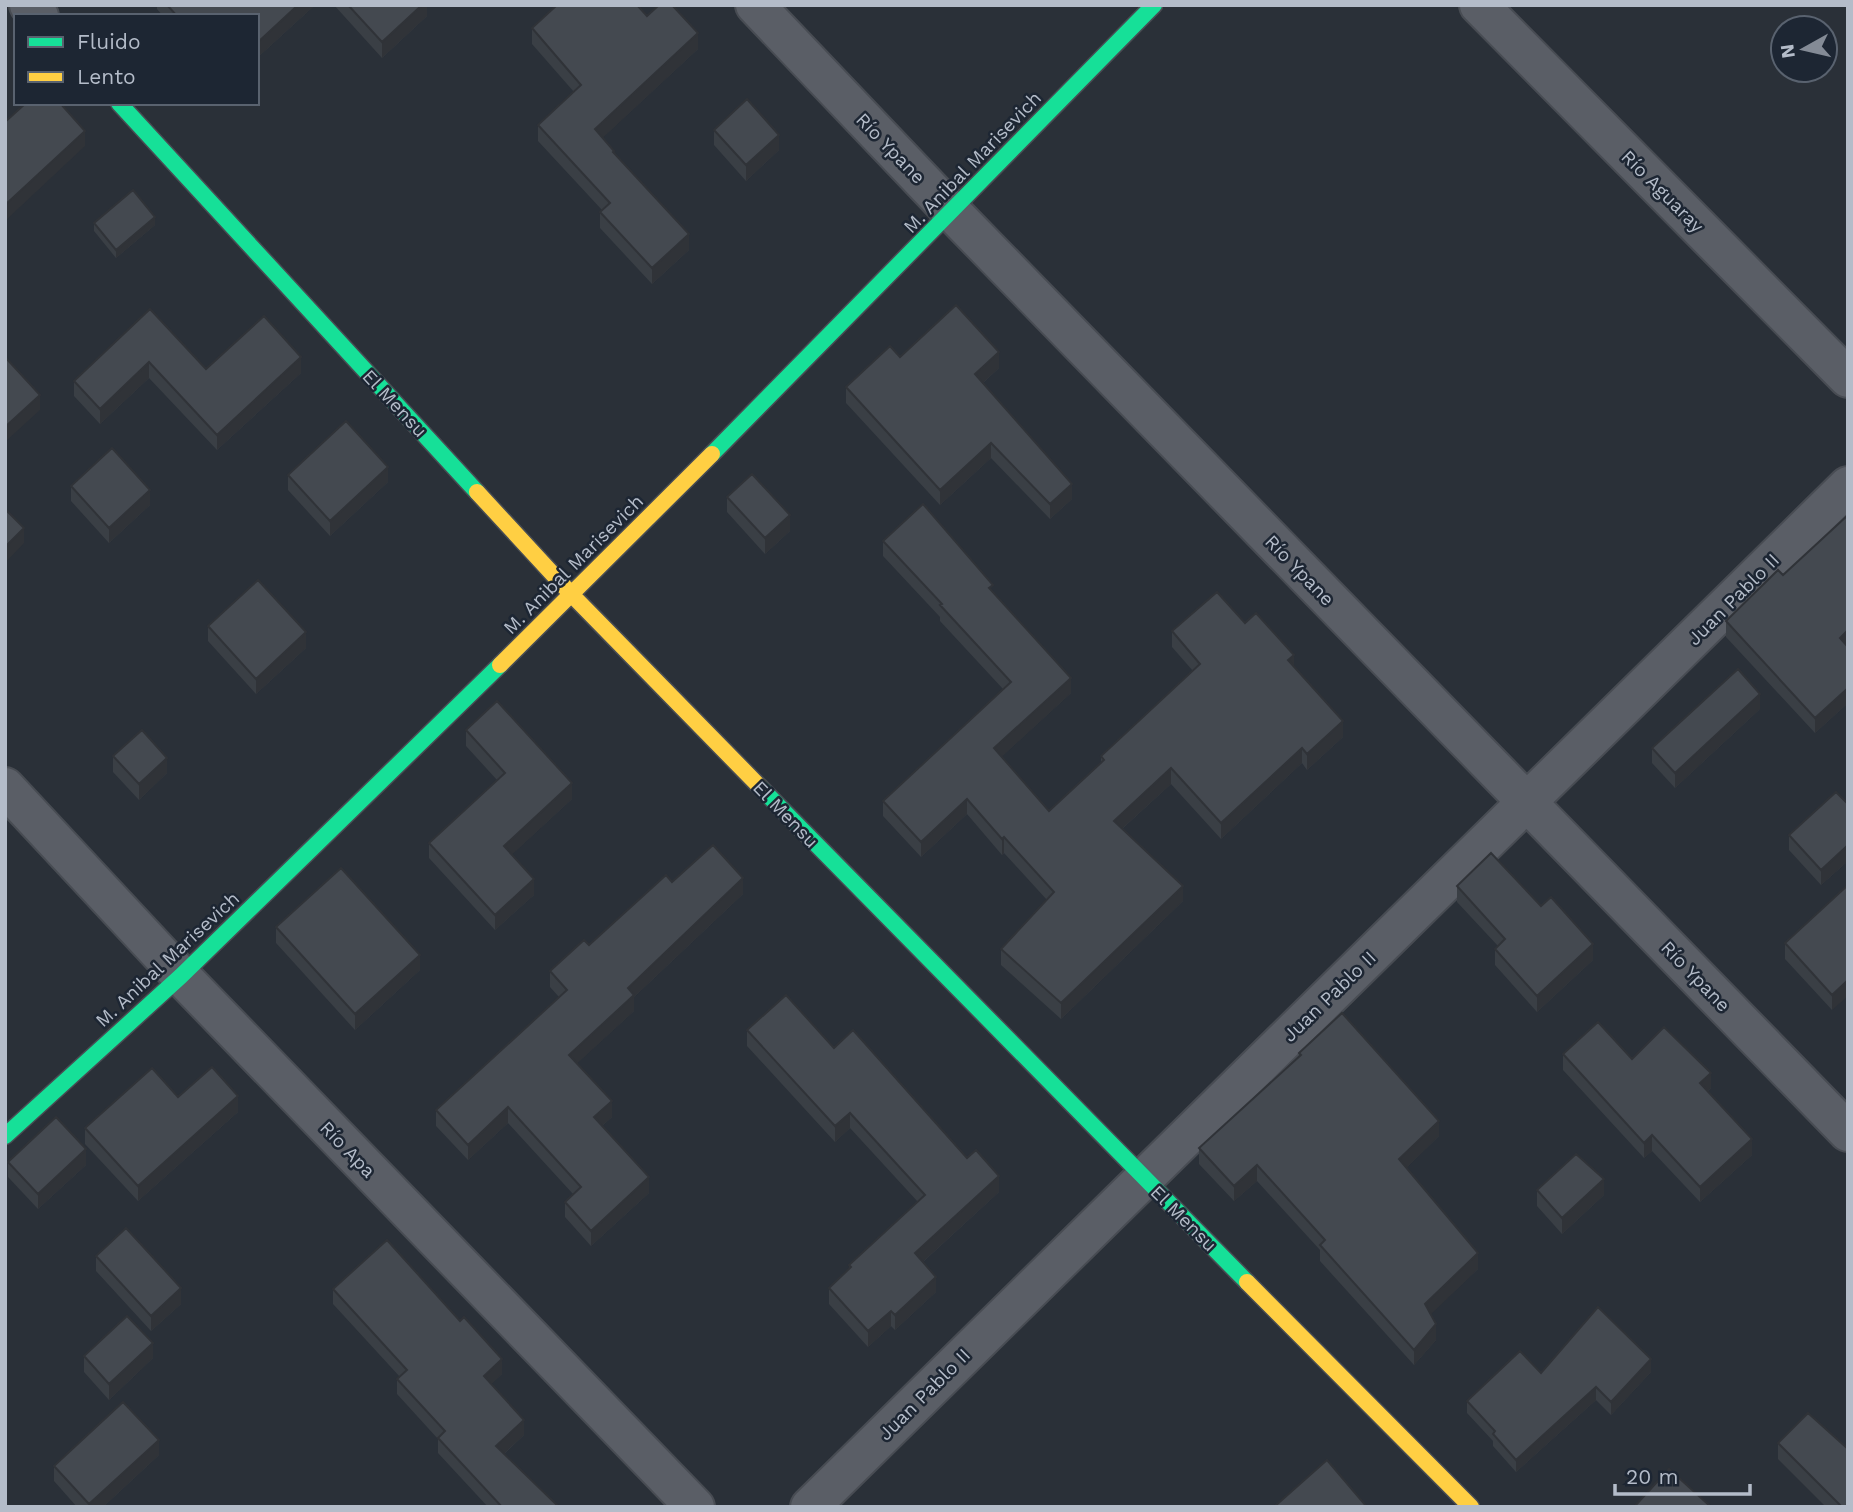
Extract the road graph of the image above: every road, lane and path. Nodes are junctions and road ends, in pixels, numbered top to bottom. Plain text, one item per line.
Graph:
1 (755, 5) edge
2 (1154, 5) edge
3 (1479, 5) edge
4 (121, 105) edge
5 (952, 212) junction
6 (1848, 378) edge
7 (1848, 486) edge
8 (572, 595) junction
9 (5, 787) edge
10 (1527, 803) junction
11 (181, 976) junction
12 (1848, 1132) edge
13 (5, 1136) edge
14 (1143, 1177) junction
15 (695, 1507) edge
16 (810, 1507) edge
17 (1471, 1507) edge

1 - 5 street, Río Ypane
2 - 5 street, M. Anibal Marisevich
3 - 6 street, Río Aguaray
4 - 8 street, El Mensu
5 - 8 street, M. Anibal Marisevich
5 - 10 street, Río Ypane
7 - 10 street, Juan Pablo II
8 - 11 street, M. Anibal Marisevich
8 - 14 street, El Mensu
9 - 11 street, Río Apa
10 - 12 street, Río Ypane
10 - 14 street, Juan Pablo II
11 - 13 street, M. Anibal Marisevich
11 - 15 street, Río Apa
14 - 16 street, Juan Pablo II
14 - 17 street, El Mensu

